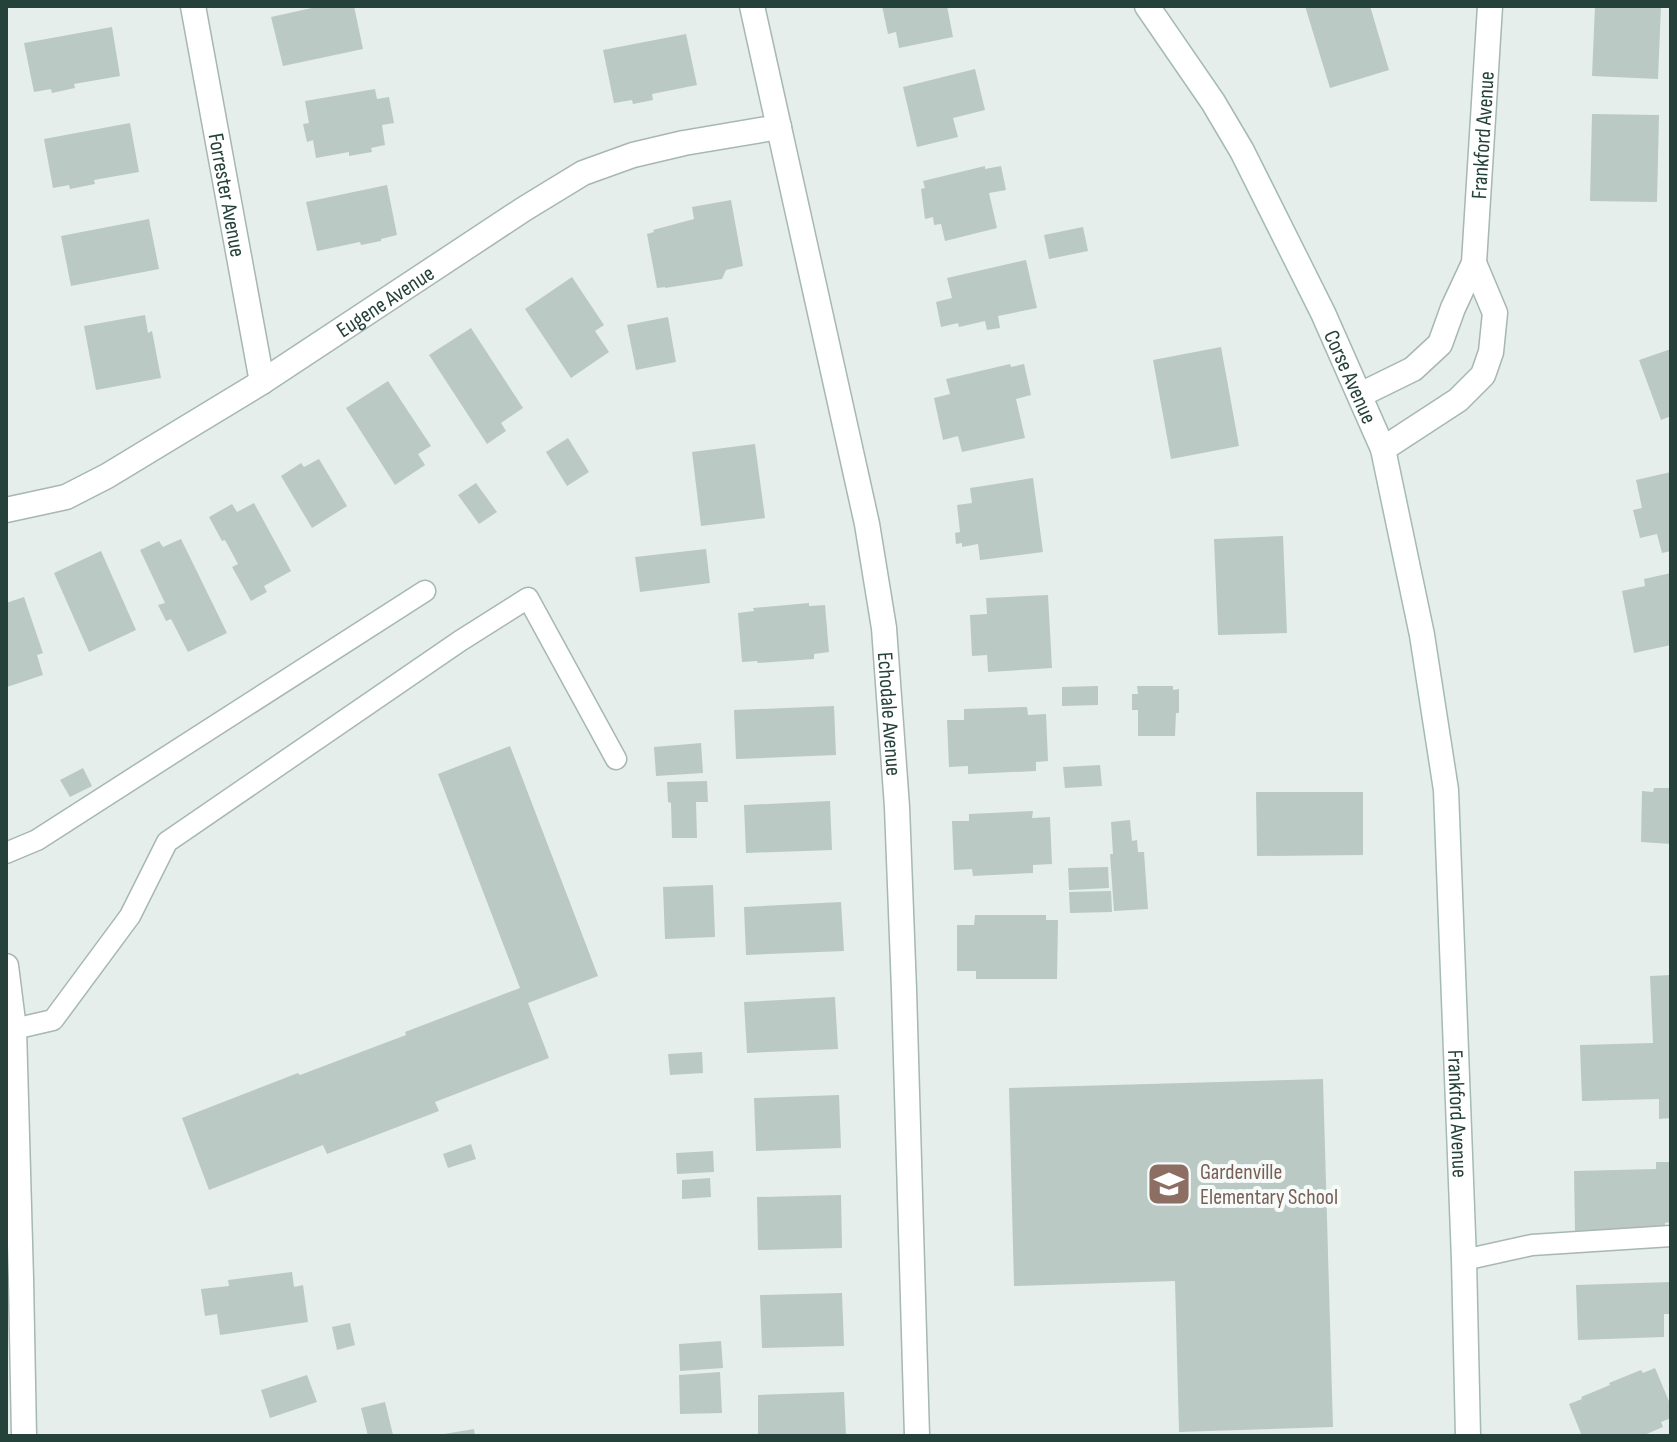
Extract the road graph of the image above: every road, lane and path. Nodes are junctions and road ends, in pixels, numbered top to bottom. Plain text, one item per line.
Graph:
1 (193, 6) edge
2 (752, 6) edge
3 (1147, 6) edge
4 (1490, 6) edge
5 (779, 127) junction
6 (1474, 263) junction
7 (262, 382) junction
8 (1360, 395) junction
9 (1383, 449) junction
10 (6, 510) edge
11 (425, 591) dead end
12 (616, 759) dead end
13 (1446, 790) joint
14 (6, 853) edge
15 (6, 966) edge
16 (10, 1030) edge
17 (1671, 1236) edge
18 (1464, 1260) junction
19 (24, 1436) edge
20 (917, 1436) edge
21 (1468, 1436) edge

1 - 7 street, Forrester Avenue
2 - 5 street, Echodale Avenue
3 - 8 street, Corse Avenue
4 - 6 street, Frankford Avenue
5 - 7 street, Eugene Avenue
5 - 20 street, Echodale Avenue
6 - 8 street, Frankford Avenue
6 - 9 street, Frankford Avenue
7 - 10 street, Eugene Avenue
8 - 9 street, Corse Avenue
9 - 13 street, Corse Avenue
11 - 14 lane
12 - 16 lane
13 - 18 street, Frankford Avenue
15 - 16 street
16 - 19 street
17 - 18 lane
18 - 21 street, Frankford Avenue

